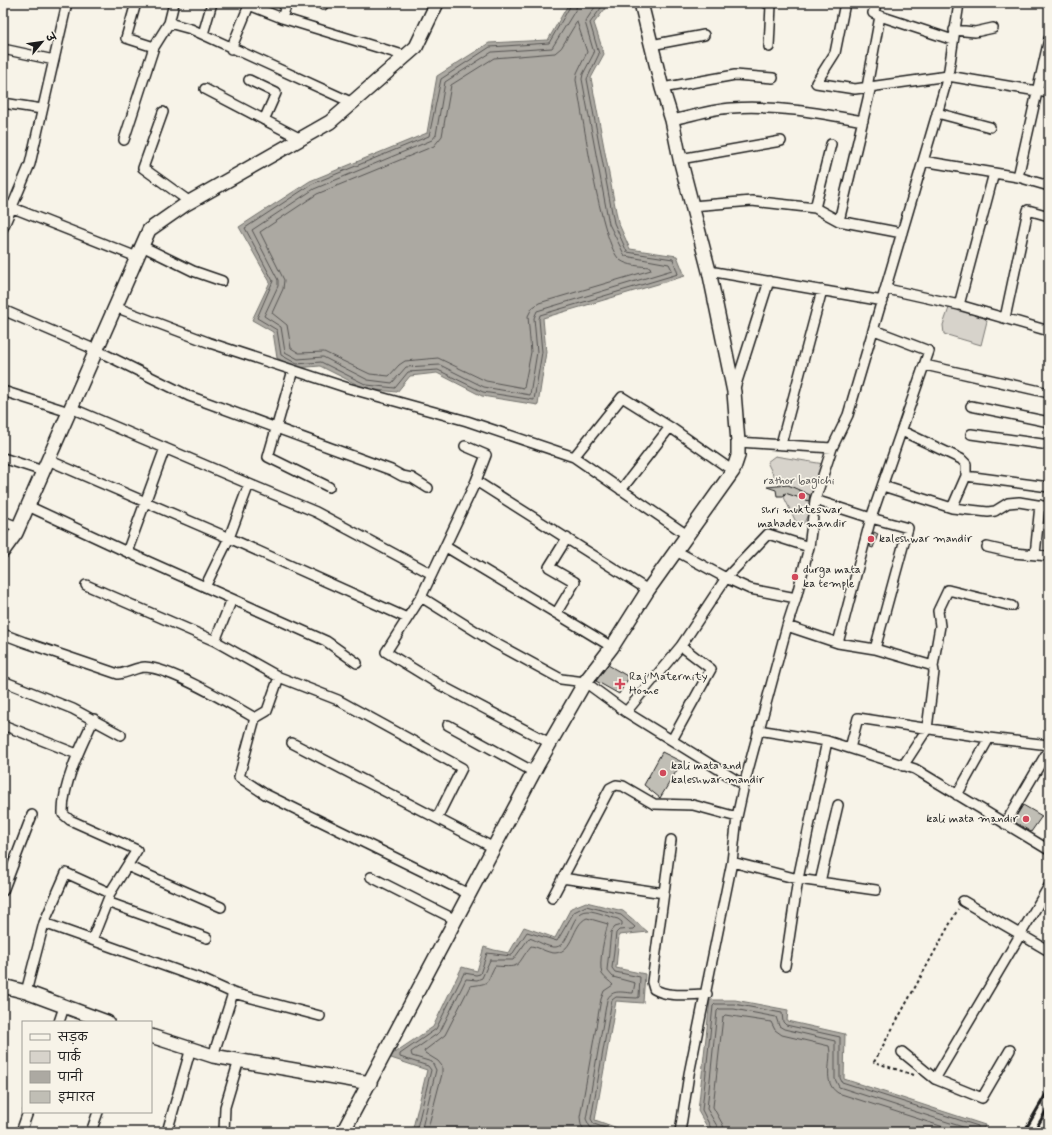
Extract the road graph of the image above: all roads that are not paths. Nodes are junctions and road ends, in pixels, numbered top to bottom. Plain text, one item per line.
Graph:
1 (67, 3) edge
2 (136, 3) edge
3 (174, 3) edge
4 (212, 3) edge
5 (287, 3) edge
6 (437, 3) edge
7 (641, 3) edge
8 (766, 3) edge
9 (845, 3) edge
10 (877, 3) edge
11 (959, 3) edge
12 (249, 4) edge
13 (880, 16) junction
14 (282, 18) junction
15 (169, 23) junction
16 (994, 28) dead end
17 (203, 34) junction
18 (704, 35) dead end
19 (953, 35) junction
20 (1049, 39) edge
21 (651, 45) junction
22 (154, 47) junction
23 (769, 47) dead end
24 (231, 48) junction
25 (3, 49) edge
26 (406, 56) junction
27 (54, 60) junction
28 (1046, 63) edge
29 (948, 76) junction
30 (773, 78) dead end
31 (249, 80) dead end
32 (869, 86) junction
33 (662, 88) junction
34 (205, 89) dead end
35 (1036, 91) junction
36 (1049, 93) edge
37 (3, 103) edge
38 (353, 103) junction
39 (42, 110) junction
40 (163, 112) dead end
41 (937, 113) junction
42 (264, 120) junction
43 (672, 120) junction
44 (863, 121) junction
45 (990, 127) dead end
46 (301, 139) junction
47 (124, 140) dead end
48 (781, 141) dead end
49 (831, 144) dead end
50 (680, 159) junction
51 (923, 161) junction
52 (994, 173) junction
53 (1018, 177) junction
54 (1049, 186) edge
55 (190, 202) junction
56 (7, 206) edge
57 (692, 206) junction
58 (816, 208) junction
59 (1049, 216) edge
60 (840, 221) junction
61 (3, 228) edge
62 (902, 233) junction
63 (140, 251) junction
64 (709, 271) junction
65 (222, 281) dead end
66 (769, 281) junction
67 (887, 289) junction
68 (822, 290) junction
69 (883, 301) junction
70 (959, 305) junction
71 (115, 307) junction
72 (3, 310) edge
73 (1005, 318) junction
74 (874, 330) junction
75 (1049, 331) edge
76 (96, 350) junction
77 (924, 365) junction
78 (292, 370) junction
79 (3, 391) edge
80 (734, 392) junction
81 (1049, 394) edge
82 (971, 406) dead end
83 (70, 410) junction
84 (1049, 422) edge
85 (670, 427) junction
86 (276, 428) junction
87 (902, 431) junction
88 (971, 434) dead end
89 (738, 442) junction
90 (781, 444) junction
91 (1049, 445) edge
92 (465, 446) dead end
93 (166, 448) junction
94 (832, 448) junction
95 (574, 457) junction
96 (3, 458) edge
97 (45, 465) junction
98 (733, 471) junction
99 (966, 476) junction
100 (476, 481) junction
101 (249, 484) junction
102 (883, 486) junction
103 (329, 487) dead end
104 (1049, 487) edge
105 (428, 488) dead end
106 (621, 490) junction
107 (815, 500) junction
108 (146, 501) junction
109 (28, 506) junction
110 (1045, 506) edge
111 (952, 508) junction
112 (870, 518) junction
113 (3, 522) edge
114 (18, 527) junction
115 (687, 535) junction
116 (229, 538) junction
117 (567, 538) junction
118 (809, 546) junction
119 (446, 547) junction
120 (987, 547) dead end
121 (3, 551) edge
122 (676, 551) junction
123 (127, 552) junction
124 (1035, 555) junction
125 (1049, 556) edge
126 (432, 574) junction
127 (726, 578) junction
128 (86, 585) dead end
129 (205, 587) junction
130 (648, 590) junction
131 (421, 596) junction
132 (796, 598) junction
133 (232, 599) junction
134 (1012, 606) dead end
135 (557, 612) junction
136 (407, 618) junction
137 (787, 626) junction
138 (3, 634) edge
139 (216, 641) junction
140 (838, 642) junction
141 (681, 646) junction
142 (612, 647) junction
143 (875, 649) junction
144 (357, 663) dead end
145 (933, 666) junction
146 (279, 677) junction
147 (3, 681) edge
148 (585, 682) junction
149 (626, 712) junction
150 (255, 718) junction
151 (94, 719) junction
152 (3, 725) edge
153 (448, 725) dead end
154 (927, 729) junction
155 (758, 730) junction
156 (121, 735) dead end
157 (989, 738) junction
158 (672, 740) junction
159 (827, 741) junction
160 (292, 742) dead end
161 (550, 743) junction
162 (1049, 745) edge
163 (850, 748) junction
164 (1049, 749) edge
165 (77, 754) junction
166 (903, 766) junction
167 (534, 772) junction
168 (744, 785) junction
169 (957, 795) junction
170 (838, 804) dead end
171 (32, 814) dead end
172 (737, 817) junction
173 (437, 818) junction
174 (1006, 824) junction
175 (671, 840) dead end
176 (494, 848) junction
177 (1049, 850) edge
178 (732, 862) junction
179 (127, 866) junction
180 (371, 877) dead end
181 (562, 878) junction
182 (798, 879) junction
183 (820, 882) junction
184 (1049, 886) edge
185 (876, 890) dead end
186 (3, 891) edge
187 (664, 893) junction
188 (469, 894) junction
189 (109, 898) junction
190 (552, 898) dead end
191 (963, 901) road end
192 (221, 907) dead end
193 (456, 920) junction
194 (44, 923) junction
195 (1020, 934) junction
196 (207, 938) dead end
197 (92, 940) junction
198 (1049, 951) edge
199 (785, 966) dead end
200 (3, 986) edge
201 (26, 992) junction
202 (233, 993) junction
203 (707, 994) junction
204 (64, 1007) junction
205 (320, 1016) dead end
206 (59, 1021) edge
207 (104, 1021) edge
208 (152, 1036) edge
209 (191, 1048) junction
210 (1010, 1050) dead end
211 (902, 1052) dead end
212 (213, 1056) junction
213 (239, 1060) junction
214 (935, 1079) junction
215 (370, 1083) junction
216 (28, 1113) edge
217 (98, 1113) edge
218 (21, 1132) edge
219 (91, 1132) edge
220 (166, 1132) edge
221 (224, 1132) edge
222 (343, 1132) edge
223 (680, 1132) edge

1 - 27 street
2 - 22 street
3 - 15 street
4 - 17 street
5 - 14 street
6 - 26 street
7 - 21 street
8 - 23 street
9 - 32 street
10 - 13 street
11 - 19 street
12 - 14 street
12 - 24 street
13 - 19 street
13 - 32 street
14 - 26 street
15 - 17 street
15 - 22 street
16 - 19 street
17 - 24 street
18 - 21 street
19 - 29 street
20 - 28 street
21 - 33 street
22 - 47 street
24 - 38 street
25 - 27 street
26 - 38 street
27 - 39 street
28 - 35 street
29 - 32 street
29 - 35 street
29 - 41 street
30 - 33 street
31 - 42 street
32 - 44 street
33 - 43 street
34 - 42 street
35 - 36 street
35 - 53 street
37 - 39 street
38 - 46 street
39 - 56 street
40 - 55 street
41 - 45 street
41 - 51 street
42 - 46 street
43 - 44 street
43 - 50 street
44 - 60 street
46 - 55 street
48 - 50 street
49 - 58 street
50 - 57 street
51 - 52 street
51 - 62 street
52 - 53 street
52 - 70 street
53 - 54 street
55 - 63 street
56 - 61 street
56 - 63 street
57 - 58 street
57 - 64 street
58 - 60 street
59 - 73 street
60 - 62 street
62 - 67 street
63 - 65 street
63 - 71 street
64 - 66 street
64 - 80 street
66 - 68 street
66 - 80 street
67 - 69 street
67 - 70 street
68 - 69 street
68 - 90 street
69 - 74 street
70 - 73 street
71 - 76 street
71 - 78 street
72 - 76 street
73 - 75 street
74 - 77 street
74 - 94 street
76 - 83 street
76 - 86 street
77 - 81 street
77 - 87 street
78 - 86 street
78 - 95 street
79 - 83 street
80 - 89 street
82 - 84 street
83 - 93 street
83 - 97 street
85 - 95 street
85 - 98 street
85 - 106 street
86 - 103 street
86 - 105 street
87 - 99 street
87 - 102 street
88 - 91 street
89 - 90 street
89 - 98 street
90 - 94 street
92 - 100 street
93 - 101 street
93 - 108 street
94 - 107 street
95 - 106 street
96 - 97 street
97 - 108 street
97 - 109 street
98 - 115 street
99 - 104 street
99 - 111 street
100 - 117 street
100 - 119 street
101 - 116 street
101 - 126 street
102 - 111 street
102 - 112 street
106 - 115 street
107 - 112 street
107 - 118 street
108 - 116 street
108 - 123 street
109 - 114 street
109 - 123 street
110 - 111 street
110 - 124 street
112 - 140 street
112 - 143 street
113 - 114 street
114 - 121 street
115 - 122 street
116 - 129 street
116 - 136 street
117 - 130 street
117 - 135 street
118 - 127 street
118 - 132 street
119 - 126 street
119 - 135 street
120 - 124 street
122 - 127 street
122 - 130 street
123 - 129 street
124 - 125 street
126 - 131 street
127 - 132 street
127 - 141 street
128 - 139 street
129 - 133 street
130 - 142 street
131 - 136 street
131 - 148 street
132 - 137 street
133 - 139 street
133 - 144 street
134 - 145 street
135 - 142 street
136 - 161 street
137 - 140 street
137 - 155 street
138 - 150 street
139 - 146 street
140 - 143 street
141 - 149 street
141 - 158 street
142 - 148 street
143 - 145 street
145 - 154 street
146 - 150 street
146 - 173 street
147 - 151 street
148 - 149 street
148 - 161 street
149 - 158 street
150 - 188 street
151 - 156 street
151 - 165 street
152 - 165 street
153 - 167 street
154 - 157 street
154 - 163 street
154 - 166 street
155 - 159 street
155 - 168 street
157 - 162 street
157 - 169 street
158 - 168 street
159 - 163 street
159 - 182 street
160 - 173 street
161 - 167 street
163 - 166 street
164 - 174 street
165 - 179 street
166 - 169 street
167 - 176 street
168 - 172 street
169 - 174 street
170 - 183 street
171 - 186 street
172 - 178 street
172 - 181 street
173 - 176 street
174 - 177 street
175 - 187 street
176 - 188 street
178 - 182 street
178 - 203 street
179 - 189 street
179 - 192 street
180 - 193 street
181 - 187 street
181 - 190 street
182 - 183 street
182 - 199 street
183 - 185 street
184 - 195 street
187 - 203 street
188 - 193 street
189 - 194 street
189 - 196 street
189 - 197 street
191 - 195 street
193 - 215 street
194 - 197 street
194 - 201 street
195 - 198 street
195 - 214 street
197 - 202 street
200 - 201 street
201 - 204 street
202 - 205 street
202 - 212 street
203 - 223 street
204 - 206 street
204 - 207 street
208 - 209 street
209 - 212 street
209 - 220 street
210 - 214 street
211 - 214 street
212 - 213 street
213 - 215 street
213 - 221 street
215 - 222 street
216 - 218 street
217 - 219 street

